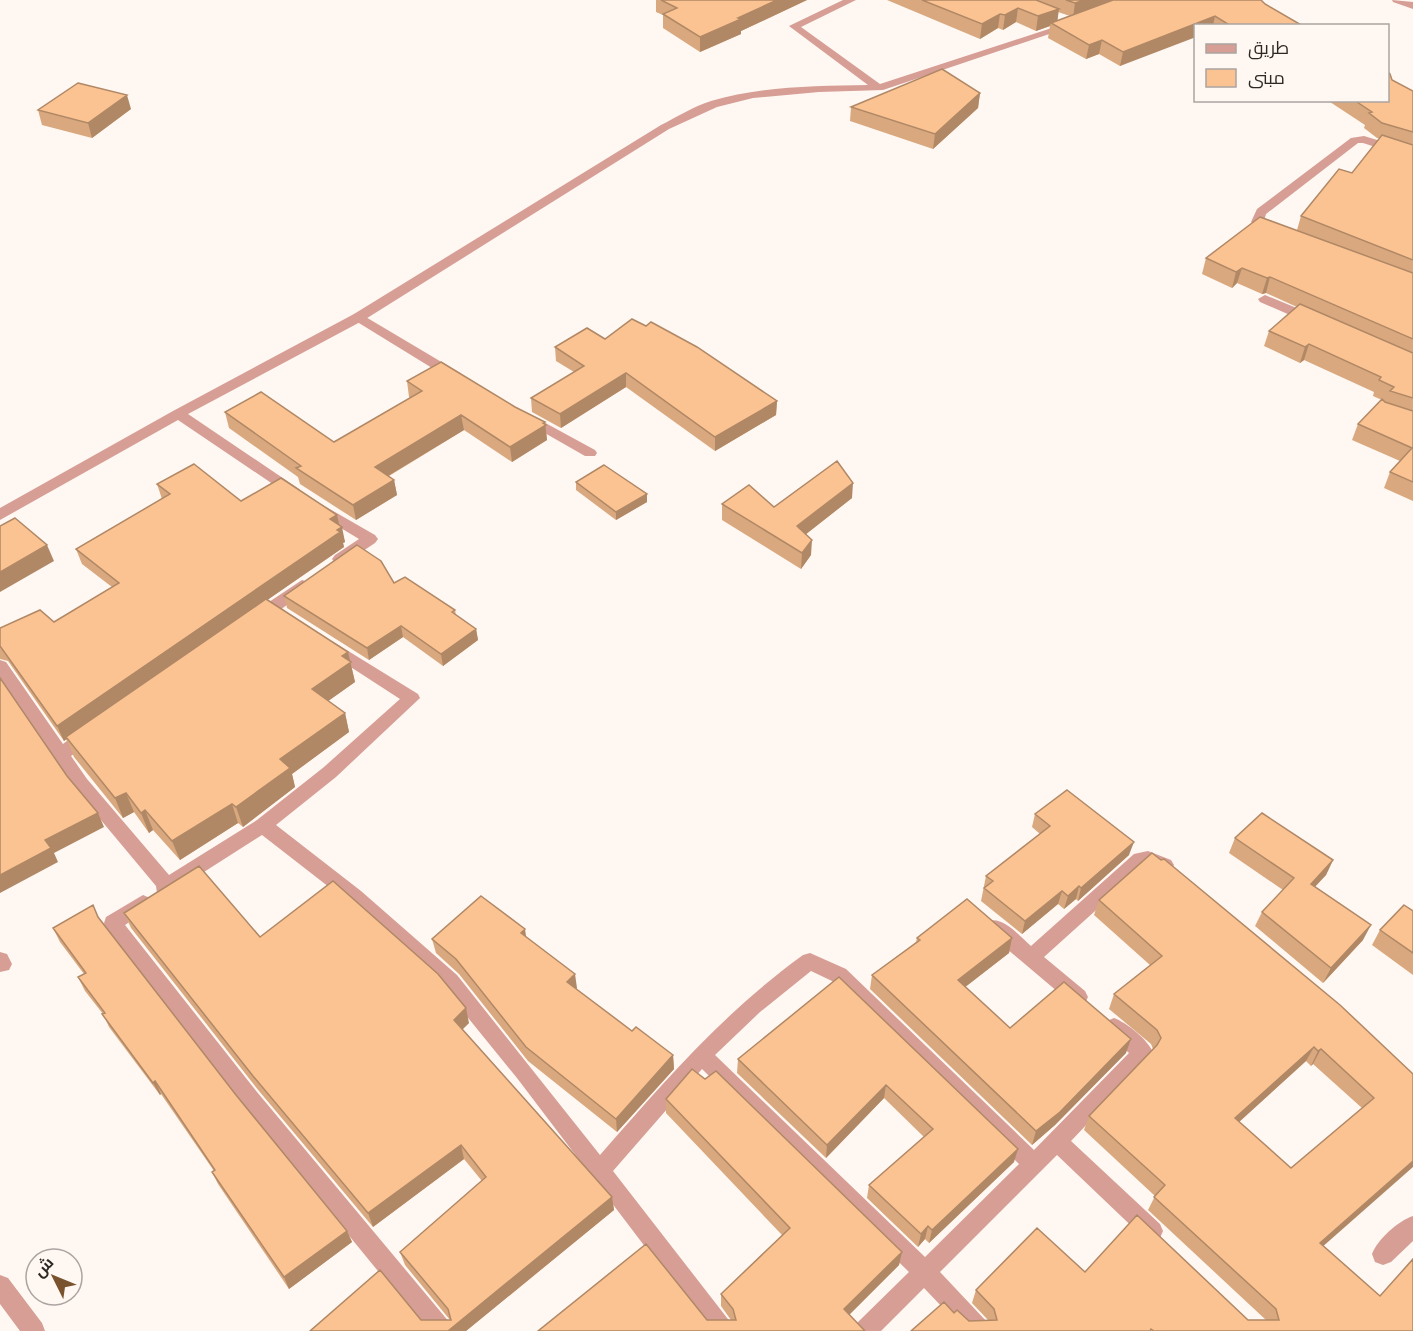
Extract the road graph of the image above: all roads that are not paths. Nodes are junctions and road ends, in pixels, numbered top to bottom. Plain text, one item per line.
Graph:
1 (851, 0) edge
2 (1397, 0) edge
3 (1413, 6) edge
4 (1052, 16) edge
5 (879, 88) junction
6 (1413, 155) edge
7 (1287, 235) edge
8 (1265, 299) dead end
9 (359, 317) junction
10 (1326, 326) edge
11 (465, 382) edge
12 (512, 409) edge
13 (177, 414) junction
14 (590, 453) dead end
15 (0, 515) edge
16 (241, 628) edge
17 (321, 640) edge
18 (0, 666) edge
19 (99, 728) edge
20 (62, 754) junction
21 (263, 825) junction
22 (1176, 874) edge
23 (167, 886) junction
24 (976, 911) edge
25 (1031, 957) junction
26 (701, 1055) junction
27 (1057, 1142) junction
28 (1033, 1163) junction
29 (600, 1172) junction
30 (1413, 1226) edge
31 (1170, 1248) edge
32 (1383, 1254) dead end
33 (925, 1272) junction
34 (0, 1287) edge
35 (34, 1331) edge
36 (442, 1331) edge
37 (723, 1331) edge
38 (866, 1331) edge
39 (980, 1331) edge

1 - 5 street
2 - 3 street
4 - 5 street
5 - 9 street
6 - 7 street
8 - 10 street
9 - 11 street
9 - 13 street
12 - 14 street
13 - 15 street
13 - 16 street
17 - 21 street
18 - 20 street
19 - 20 street
20 - 23 street
21 - 23 street
21 - 29 street
22 - 25 street
23 - 36 street
24 - 25 street
25 - 27 street
26 - 28 street
26 - 29 street
26 - 33 street
27 - 28 street
27 - 31 street
28 - 33 street
29 - 37 street
30 - 32 street
33 - 38 street
33 - 39 street
34 - 35 street

